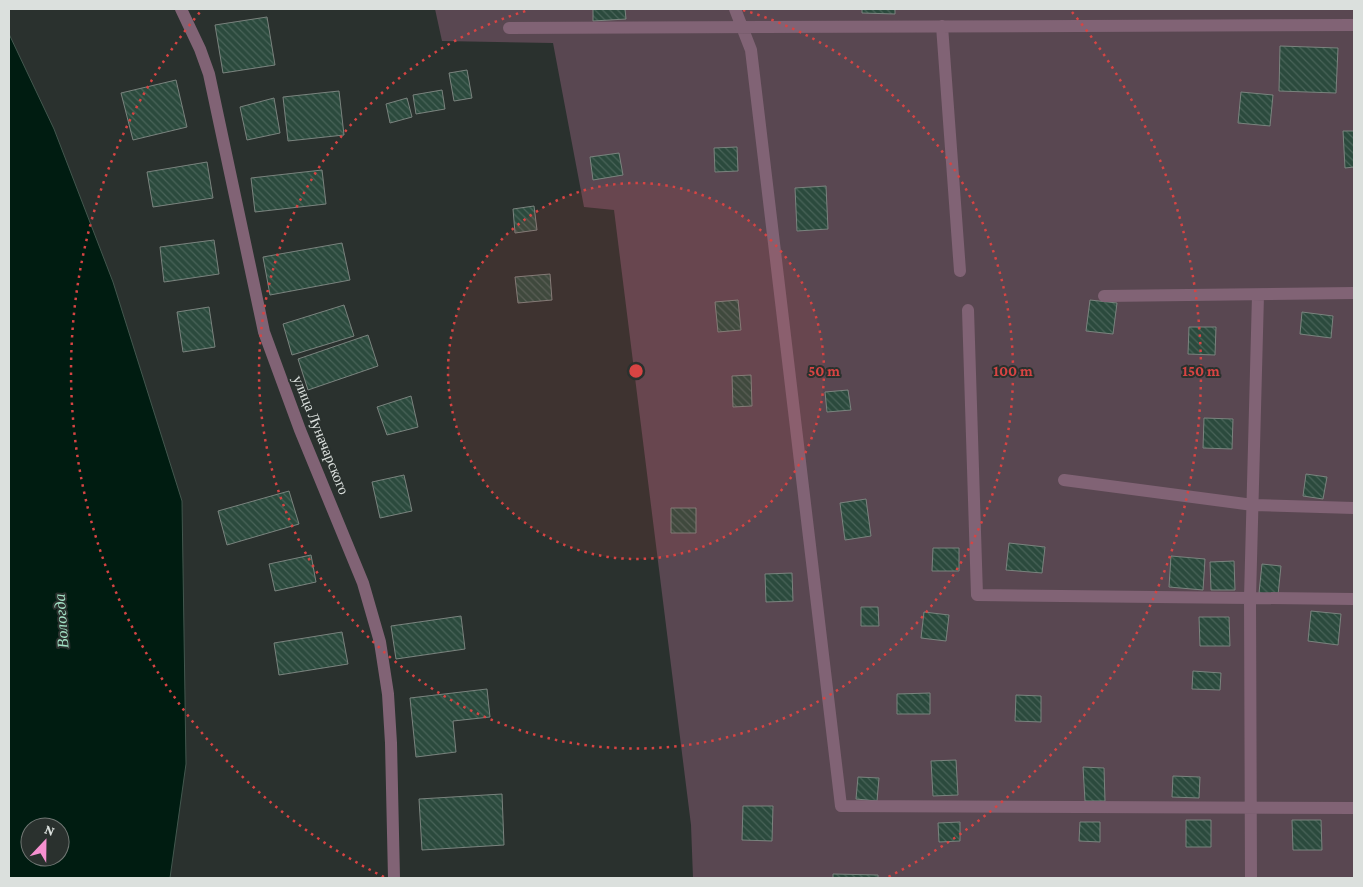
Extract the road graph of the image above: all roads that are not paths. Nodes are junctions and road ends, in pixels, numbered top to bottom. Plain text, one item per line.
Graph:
1 (180, 9) edge
2 (735, 9) edge
3 (1354, 25) edge
4 (942, 26) junction
5 (741, 27) junction
6 (509, 28) dead end
7 (960, 271) dead end
8 (1354, 293) edge
9 (1258, 295) junction
10 (1104, 296) dead end
11 (968, 310) dead end
12 (1064, 480) dead end
13 (1253, 505) junction
14 (1354, 508) edge
15 (1250, 598) junction
16 (1354, 599) edge
17 (1251, 808) junction
18 (1354, 808) edge
19 (394, 878) edge
20 (1251, 878) edge

1 - 19 street, улица Луначарского
2 - 5 street
3 - 4 street
4 - 5 street
4 - 7 street
5 - 6 street
5 - 17 street
8 - 9 street
9 - 10 street
9 - 13 street
11 - 15 street
12 - 13 street
13 - 14 street
13 - 15 street
15 - 16 street
15 - 17 street
17 - 18 street
17 - 20 street

